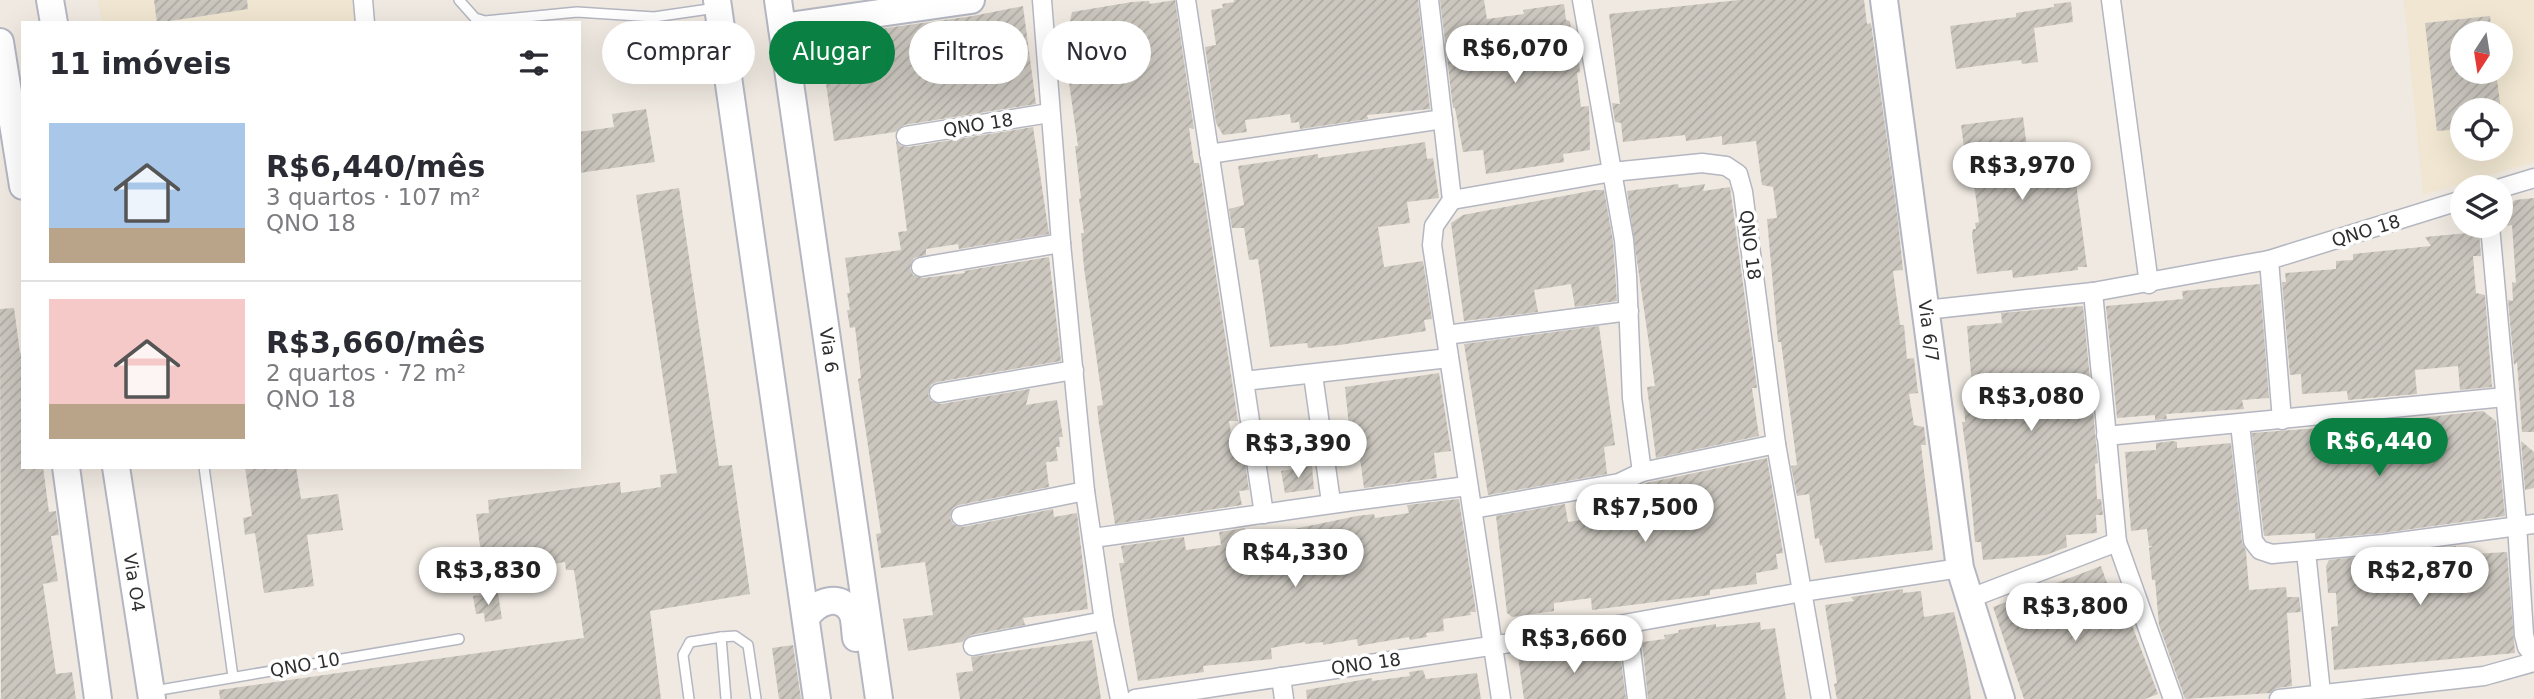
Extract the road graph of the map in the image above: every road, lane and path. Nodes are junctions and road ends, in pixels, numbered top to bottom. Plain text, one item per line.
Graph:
1 (50, 0) edge
2 (363, 0) edge
3 (459, 0) edge
4 (778, 0) edge
5 (971, 0) edge
6 (1042, 0) edge
7 (1186, 0) edge
8 (1429, 0) edge
9 (1581, 0) edge
10 (1884, 0) edge
11 (2110, 0) edge
12 (718, 4) edge
13 (54, 21) edge
14 (365, 21) edge
15 (781, 21) edge
16 (824, 21) edge
17 (0, 42) edge
18 (790, 84) edge
19 (5, 112) edge
20 (1050, 113) junction
21 (1443, 119) junction
22 (906, 136) dead end
23 (1209, 154) junction
24 (1612, 172) junction
25 (21, 178) edge
26 (2534, 178) edge
27 (2513, 184) edge
28 (1452, 200) junction
29 (2450, 204) edge
30 (2491, 238) edge
31 (1061, 243) junction
32 (2269, 260) junction
33 (921, 267) dead end
34 (2149, 284) junction
35 (2093, 292) junction
36 (1925, 310) junction
37 (1629, 311) junction
38 (1446, 335) junction
39 (1449, 358) junction
40 (1074, 370) junction
41 (1313, 375) junction
42 (1244, 381) junction
43 (939, 393) dead end
44 (2505, 397) junction
45 (2282, 420) junction
46 (2240, 424) junction
47 (2106, 436) junction
48 (1776, 444) junction
49 (66, 469) edge
50 (116, 469) edge
51 (204, 469) edge
52 (1642, 472) junction
53 (1468, 485) junction
54 (1085, 491) junction
55 (1331, 502) junction
56 (1473, 509) junction
57 (1264, 514) junction
58 (961, 516) dead end
59 (2526, 524) edge
60 (1093, 538) junction
61 (2117, 542) junction
62 (2306, 552) junction
63 (1960, 569) junction
64 (1802, 592) junction
65 (1968, 599) junction
66 (806, 619) junction
67 (1104, 621) junction
68 (1628, 625) junction
69 (721, 637) junction
70 (459, 639) dead end
71 (973, 646) dead end
72 (1493, 646) junction
73 (2534, 656) edge
74 (2534, 662) edge
75 (233, 677) junction
76 (1281, 677) junction
77 (2320, 693) junction
78 (151, 695) edge
79 (98, 699) edge
80 (689, 699) edge
81 (726, 699) edge
82 (756, 699) edge
83 (817, 699) edge
84 (865, 699) edge
85 (879, 699) edge
86 (1120, 699) edge
87 (1135, 699) edge
88 (1284, 699) edge
89 (1501, 699) edge
90 (1637, 699) edge
91 (1821, 699) edge
92 (2001, 699) edge
93 (2173, 699) edge
94 (2279, 699) edge

1 - 13 main road
2 - 14 street
3 - 12 lane
4 - 15 main road, Via 6
5 - 16 main road
6 - 20 street
7 - 23 street
8 - 21 street
9 - 24 street
10 - 36 main road, Via 6/7
11 - 34 street
12 - 66 main road
17 - 19 main road
18 - 85 main road, Via 6
19 - 25 main road
20 - 22 street, QNO 18
20 - 31 street
21 - 23 street
21 - 28 street
23 - 42 street
24 - 28 street, QNO 18
24 - 37 street
24 - 48 street, QNO 18
26 - 27 street
28 - 38 street
29 - 32 street, QNO 18
30 - 44 street
31 - 33 street
31 - 40 street
32 - 34 street, QNO 18
32 - 45 street
34 - 35 street, QNO 18
35 - 36 street, QNO 18
35 - 47 street
36 - 63 main road, Via 6/7
37 - 38 street
37 - 52 street
38 - 39 street
39 - 41 street
39 - 53 street
40 - 43 street
40 - 54 street
41 - 42 street
41 - 55 street
42 - 57 street
44 - 45 street
44 - 59 street
45 - 46 street
46 - 47 street
46 - 62 street
47 - 61 street
48 - 52 street
48 - 64 street, QNO 18
49 - 79 main road
50 - 78 main road, Via O4
51 - 75 lane
52 - 56 street
53 - 55 street
53 - 56 street
54 - 58 street
54 - 60 street
55 - 57 street
56 - 72 street
57 - 60 street
59 - 62 street
59 - 73 street
60 - 67 street
61 - 65 street
61 - 93 street
62 - 77 street
63 - 64 street, QNO 18
63 - 65 main road, Via 6/7
64 - 68 street, QNO 18
64 - 91 street, QNO 18
65 - 92 main road, Via 6/7
66 - 83 main road
66 - 84 main road
67 - 71 street
67 - 86 street
68 - 72 street, QNO 18
68 - 90 street
69 - 80 lane
69 - 81 lane
69 - 82 lane
70 - 75 lane, QNO 10
72 - 76 street, QNO 18
72 - 89 street
74 - 77 street
75 - 78 lane, QNO 10
76 - 87 street, QNO 18
76 - 88 street
77 - 94 street

